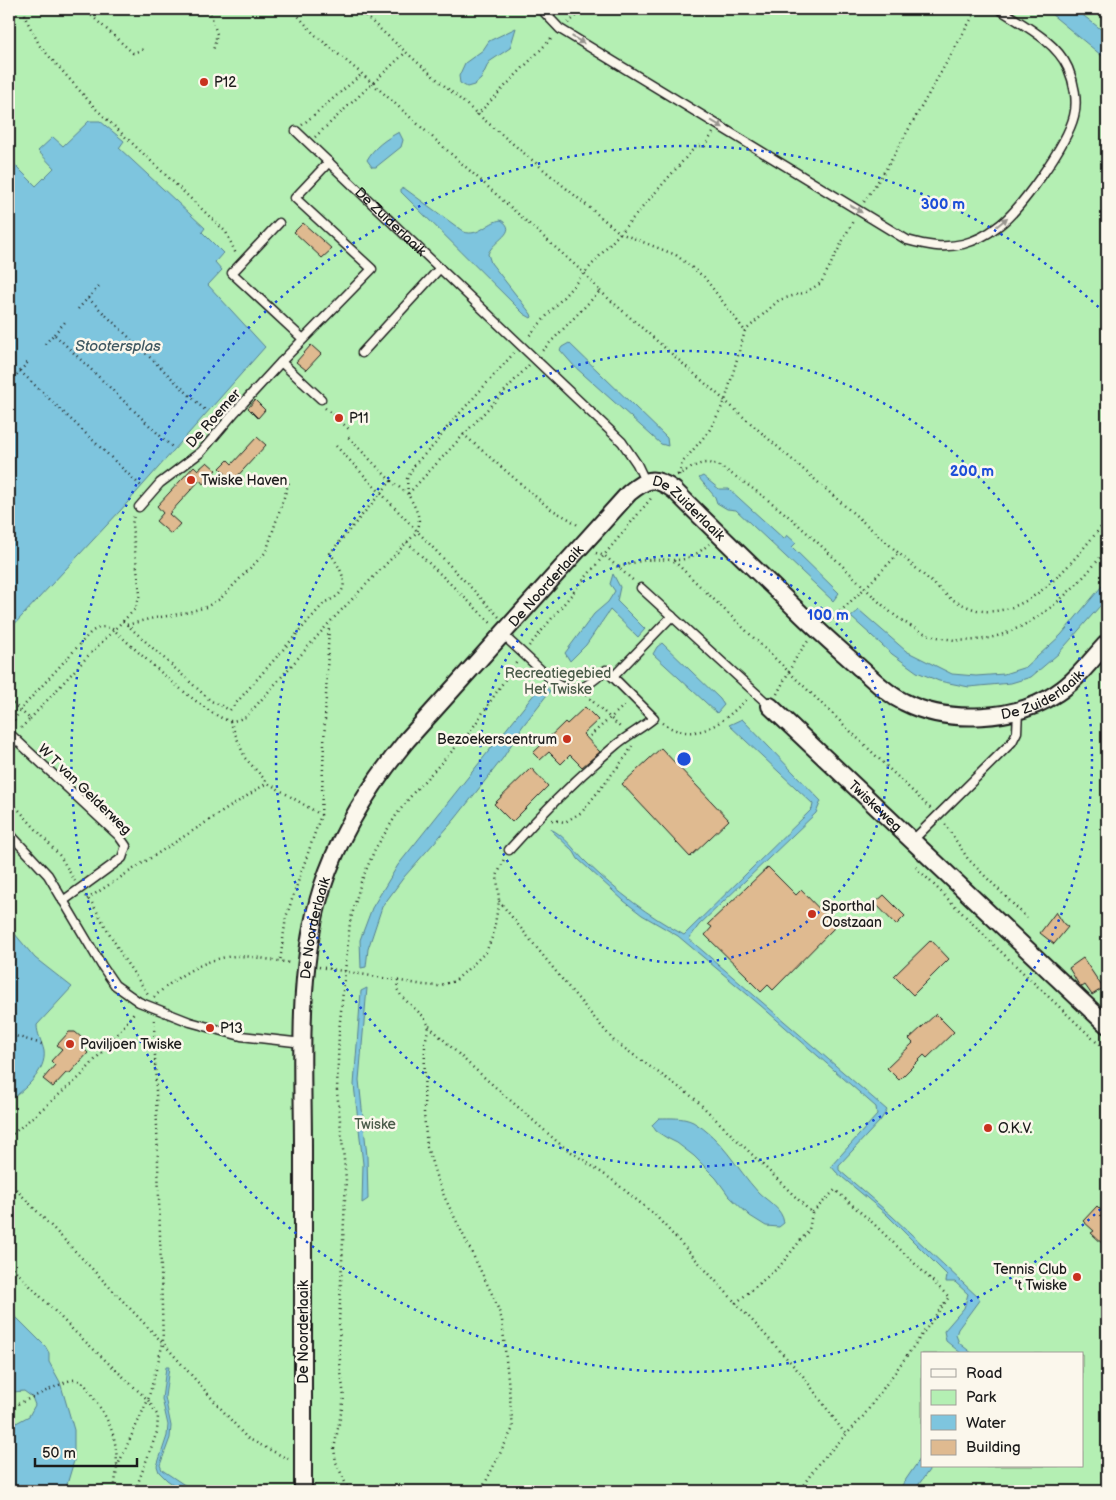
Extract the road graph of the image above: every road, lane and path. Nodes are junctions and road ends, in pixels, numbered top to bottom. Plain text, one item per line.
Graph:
1 (24, 9) edge
2 (84, 9) edge
3 (209, 9) edge
4 (292, 9) edge
5 (358, 9) edge
6 (541, 9) edge
7 (585, 9) edge
8 (977, 9) edge
9 (999, 9) edge
10 (560, 29) junction
11 (144, 49) dead end
12 (213, 51) dead end
13 (406, 53) junction
14 (362, 74) junction
15 (372, 84) junction
16 (477, 115) junction
17 (718, 125) junction
18 (296, 131) joint
19 (308, 142) junction
20 (329, 162) junction
21 (859, 211) junction
22 (279, 223) dead end
23 (620, 233) junction
24 (240, 263) junction
25 (440, 268) junction
26 (585, 274) junction
27 (99, 286) dead end
28 (600, 290) junction
29 (88, 298) junction
30 (78, 309) dead end
31 (66, 322) dead end
32 (745, 331) junction
33 (54, 334) junction
34 (303, 339) junction
35 (45, 344) dead end
36 (521, 345) junction
37 (362, 353) dead end
38 (535, 359) junction
39 (30, 360) dead end
40 (281, 362) junction
41 (20, 371) junction
42 (10, 382) edge
43 (320, 401) joint
44 (725, 401) junction
45 (207, 412) dead end
46 (350, 430) dead end
47 (463, 434) junction
48 (346, 435) dead end
49 (336, 446) dead end
50 (174, 449) dead end
51 (679, 475) junction
52 (391, 481) junction
53 (645, 481) junction
54 (683, 481) dead end
55 (289, 482) dead end
56 (666, 485) junction
57 (141, 486) dead end
58 (380, 493) junction
59 (408, 494) junction
60 (139, 507) joint
61 (1107, 520) edge
62 (417, 532) junction
63 (720, 535) junction
64 (590, 536) junction
65 (407, 542) junction
66 (1107, 549) edge
67 (605, 556) junction
68 (673, 560) junction
69 (618, 567) junction
70 (641, 588) joint
71 (672, 616) junction
72 (123, 621) junction
73 (329, 623) junction
74 (127, 625) junction
75 (114, 630) junction
76 (505, 630) junction
77 (1107, 642) edge
78 (523, 653) junction
79 (613, 677) junction
80 (580, 689) junction
81 (755, 692) junction
82 (634, 697) junction
83 (9, 700) edge
84 (770, 706) joint
85 (20, 710) junction
86 (1018, 711) junction
87 (610, 718) junction
88 (654, 718) junction
89 (30, 719) junction
90 (230, 721) junction
91 (10, 734) edge
92 (629, 735) junction
93 (590, 736) dead end
94 (268, 783) junction
95 (937, 815) junction
96 (321, 816) junction
97 (549, 821) dead end
98 (9, 833) edge
99 (912, 841) junction
100 (509, 850) joint
101 (914, 865) dead end
102 (87, 899) dead end
103 (63, 901) junction
104 (498, 901) junction
105 (1027, 918) dead end
106 (344, 971) junction
107 (398, 980) junction
108 (139, 1002) junction
109 (152, 1008) junction
110 (1107, 1025) edge
111 (429, 1026) junction
112 (12, 1035) dead end
113 (303, 1043) junction
114 (45, 1045) dead end
115 (1107, 1052) edge
116 (9, 1137) edge
117 (9, 1182) edge
118 (812, 1213) junction
119 (9, 1264) edge
120 (736, 1303) junction
121 (163, 1343) junction
122 (148, 1400) junction
123 (9, 1408) edge
124 (846, 1435) junction
125 (290, 1460) dead end
126 (117, 1466) junction
127 (115, 1491) edge
128 (135, 1491) edge
129 (303, 1491) edge
130 (350, 1491) edge
131 (481, 1491) edge
132 (799, 1491) edge

1 - 24 path
2 - 11 path
3 - 12 path
4 - 14 path
5 - 13 path
6 - 10 lane
7 - 10 path
8 - 21 path
21 -> 9 lane
10 - 16 path
10 -> 17 lane
13 - 15 path
13 - 16 path
14 - 15 path
14 - 18 path
15 - 19 path
15 - 26 path
16 - 23 path
17 -> 21 lane
17 - 23 path
18 - 19 lane, De Zuiderlaaik
19 - 20 lane, De Zuiderlaaik
20 - 25 lane, De Zuiderlaaik
20 - 34 lane, De Roemer
21 - 32 path
22 - 24 lane
23 - 26 path
23 - 32 path
24 - 34 lane
25 - 36 lane, De Zuiderlaaik
25 - 37 lane
26 - 28 path
26 - 36 path
27 - 29 path
28 - 38 path
28 - 44 path
29 - 30 path
29 - 45 path
31 - 33 path
32 - 44 path
33 - 35 path
33 - 50 path
34 - 40 lane, De Roemer
36 - 38 lane, De Zuiderlaaik
36 - 59 path
38 - 47 path
38 - 53 lane, De Zuiderlaaik
39 - 41 path
40 - 43 lane
40 - 60 lane, De Roemer
41 - 42 path
41 - 57 path
43 - 46 path
44 - 51 path
44 - 61 path
47 - 59 path
47 - 64 path
48 - 52 path
49 - 58 path
51 - 54 path
51 - 56 path
51 - 66 path
52 - 58 path
52 - 59 path
53 - 56 street, De Zuiderlaaik
53 - 64 street, De Noorderlaaik
55 - 74 path
56 - 63 street, De Zuiderlaaik
56 - 67 path
58 - 62 path
58 - 74 path
59 - 62 path
60 - 72 path
62 - 65 path
62 - 76 path
63 - 68 path
63 - 86 street, De Zuiderlaaik
64 - 67 path
64 - 76 street, De Noorderlaaik
65 - 73 path
65 - 76 path
67 - 69 path
67 - 78 path
68 - 69 path
68 - 95 path
69 - 70 path
70 - 71 lane, Twiskeweg
71 - 79 lane
71 - 81 lane, Twiskeweg
72 - 74 path
72 - 75 path
73 - 90 path
73 - 96 path
75 - 85 path
75 - 89 path
75 - 90 path
76 - 78 lane
76 - 113 street, De Noorderlaaik
77 - 86 street, De Zuiderlaaik
78 - 80 lane
78 - 106 path
79 - 80 lane
79 - 82 lane
80 - 87 path
81 - 84 lane, Twiskeweg
81 - 88 path
82 - 87 path
82 - 88 lane
83 - 85 path
84 - 99 street, Twiskeweg
85 - 89 path
85 - 91 path
86 - 95 lane
87 - 92 path
87 - 93 path
88 - 92 lane
89 - 91 path
90 - 94 path
91 - 103 lane, W T van Gelderweg
92 - 97 path
92 - 100 lane
94 - 96 path
94 - 102 path
95 - 99 lane
95 - 105 path
96 - 109 path
98 - 103 lane
99 - 110 street, Twiskeweg
100 - 104 path
101 - 115 path
103 - 108 lane
104 - 107 path
104 - 118 path
106 - 107 path
106 - 130 path
107 - 111 path
108 - 109 lane
108 - 116 path
109 - 113 lane
109 - 121 path
111 - 120 path
111 - 131 path
112 - 114 path
113 - 129 street, De Noorderlaaik
117 - 121 path
118 - 120 path
118 - 124 path
119 - 122 path
120 - 124 path
121 - 122 path
121 - 125 path
122 - 126 path
122 - 128 path
123 - 126 path
124 - 132 path
126 - 127 path

